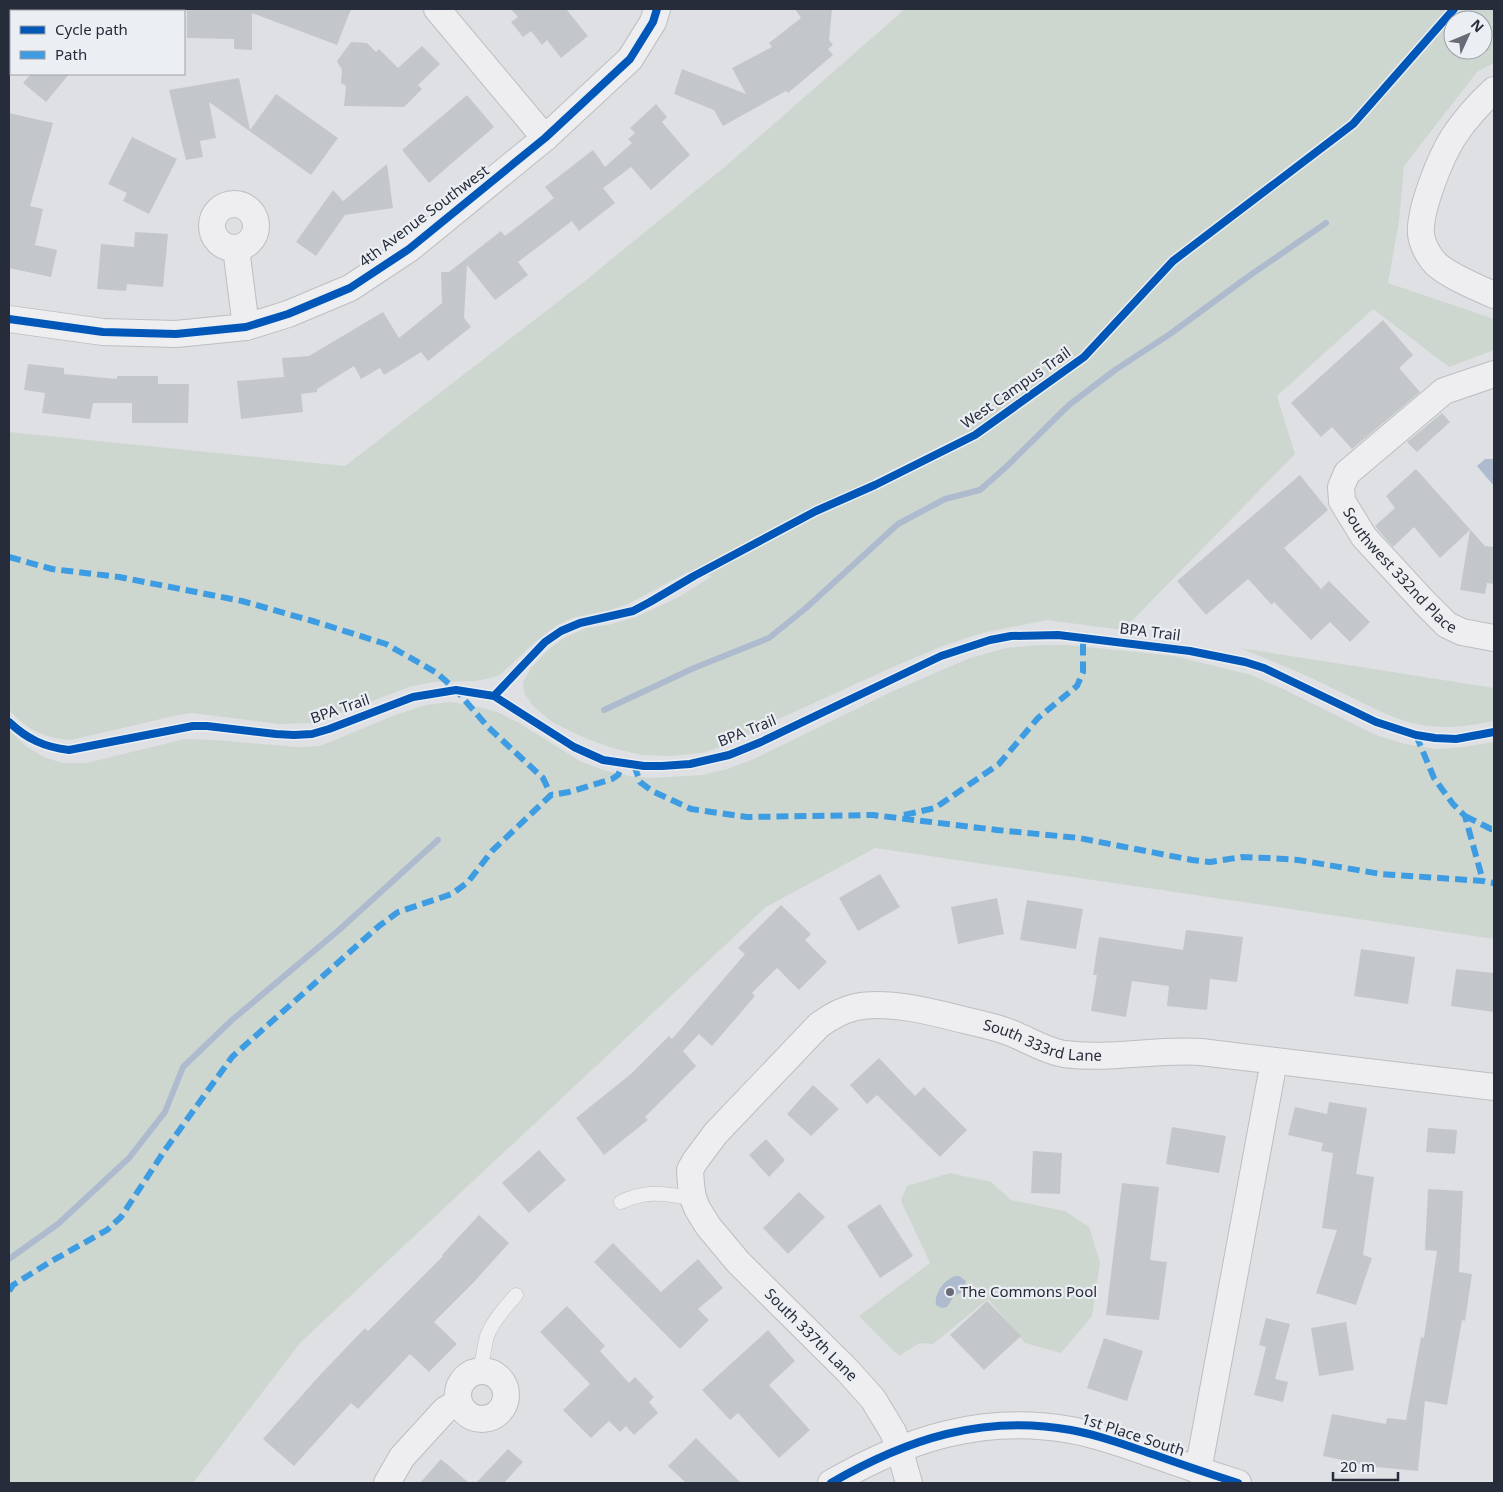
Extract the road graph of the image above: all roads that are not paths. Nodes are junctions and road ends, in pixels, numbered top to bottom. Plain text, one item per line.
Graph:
1 (437, 9) edge
2 (655, 15) edge
3 (1494, 90) edge
4 (545, 138) junction
5 (236, 248) dead end
6 (1494, 295) edge
7 (9, 319) edge
8 (246, 327) junction
9 (1494, 374) edge
10 (1494, 638) edge
11 (1274, 1061) junction
12 (1494, 1087) edge
13 (693, 1198) junction
14 (621, 1202) dead end
15 (516, 1295) dead end
16 (479, 1371) junction
17 (458, 1402) junction
18 (899, 1448) junction
19 (1198, 1471) junction
20 (387, 1483) edge
21 (831, 1483) edge
22 (909, 1483) edge
23 (1238, 1483) edge

1 - 4 street
2 - 4 street, 4th Avenue Southwest
3 - 6 street
4 - 8 street, 4th Avenue Southwest
5 - 8 street
7 - 8 street, 4th Avenue Southwest
9 - 10 street, Southwest 332nd Place
11 - 12 street, South 333rd Lane
11 - 13 street, South 333rd Lane
11 - 19 street, 1st Place South
13 - 14 lane
13 - 18 street, South 337th Lane
15 - 16 lane
16 - 17 street
16 - 17 street
17 - 20 street
18 - 19 street, 1st Place South
18 - 21 street, 1st Place South
18 - 22 street, South 337th Lane
19 - 23 street

